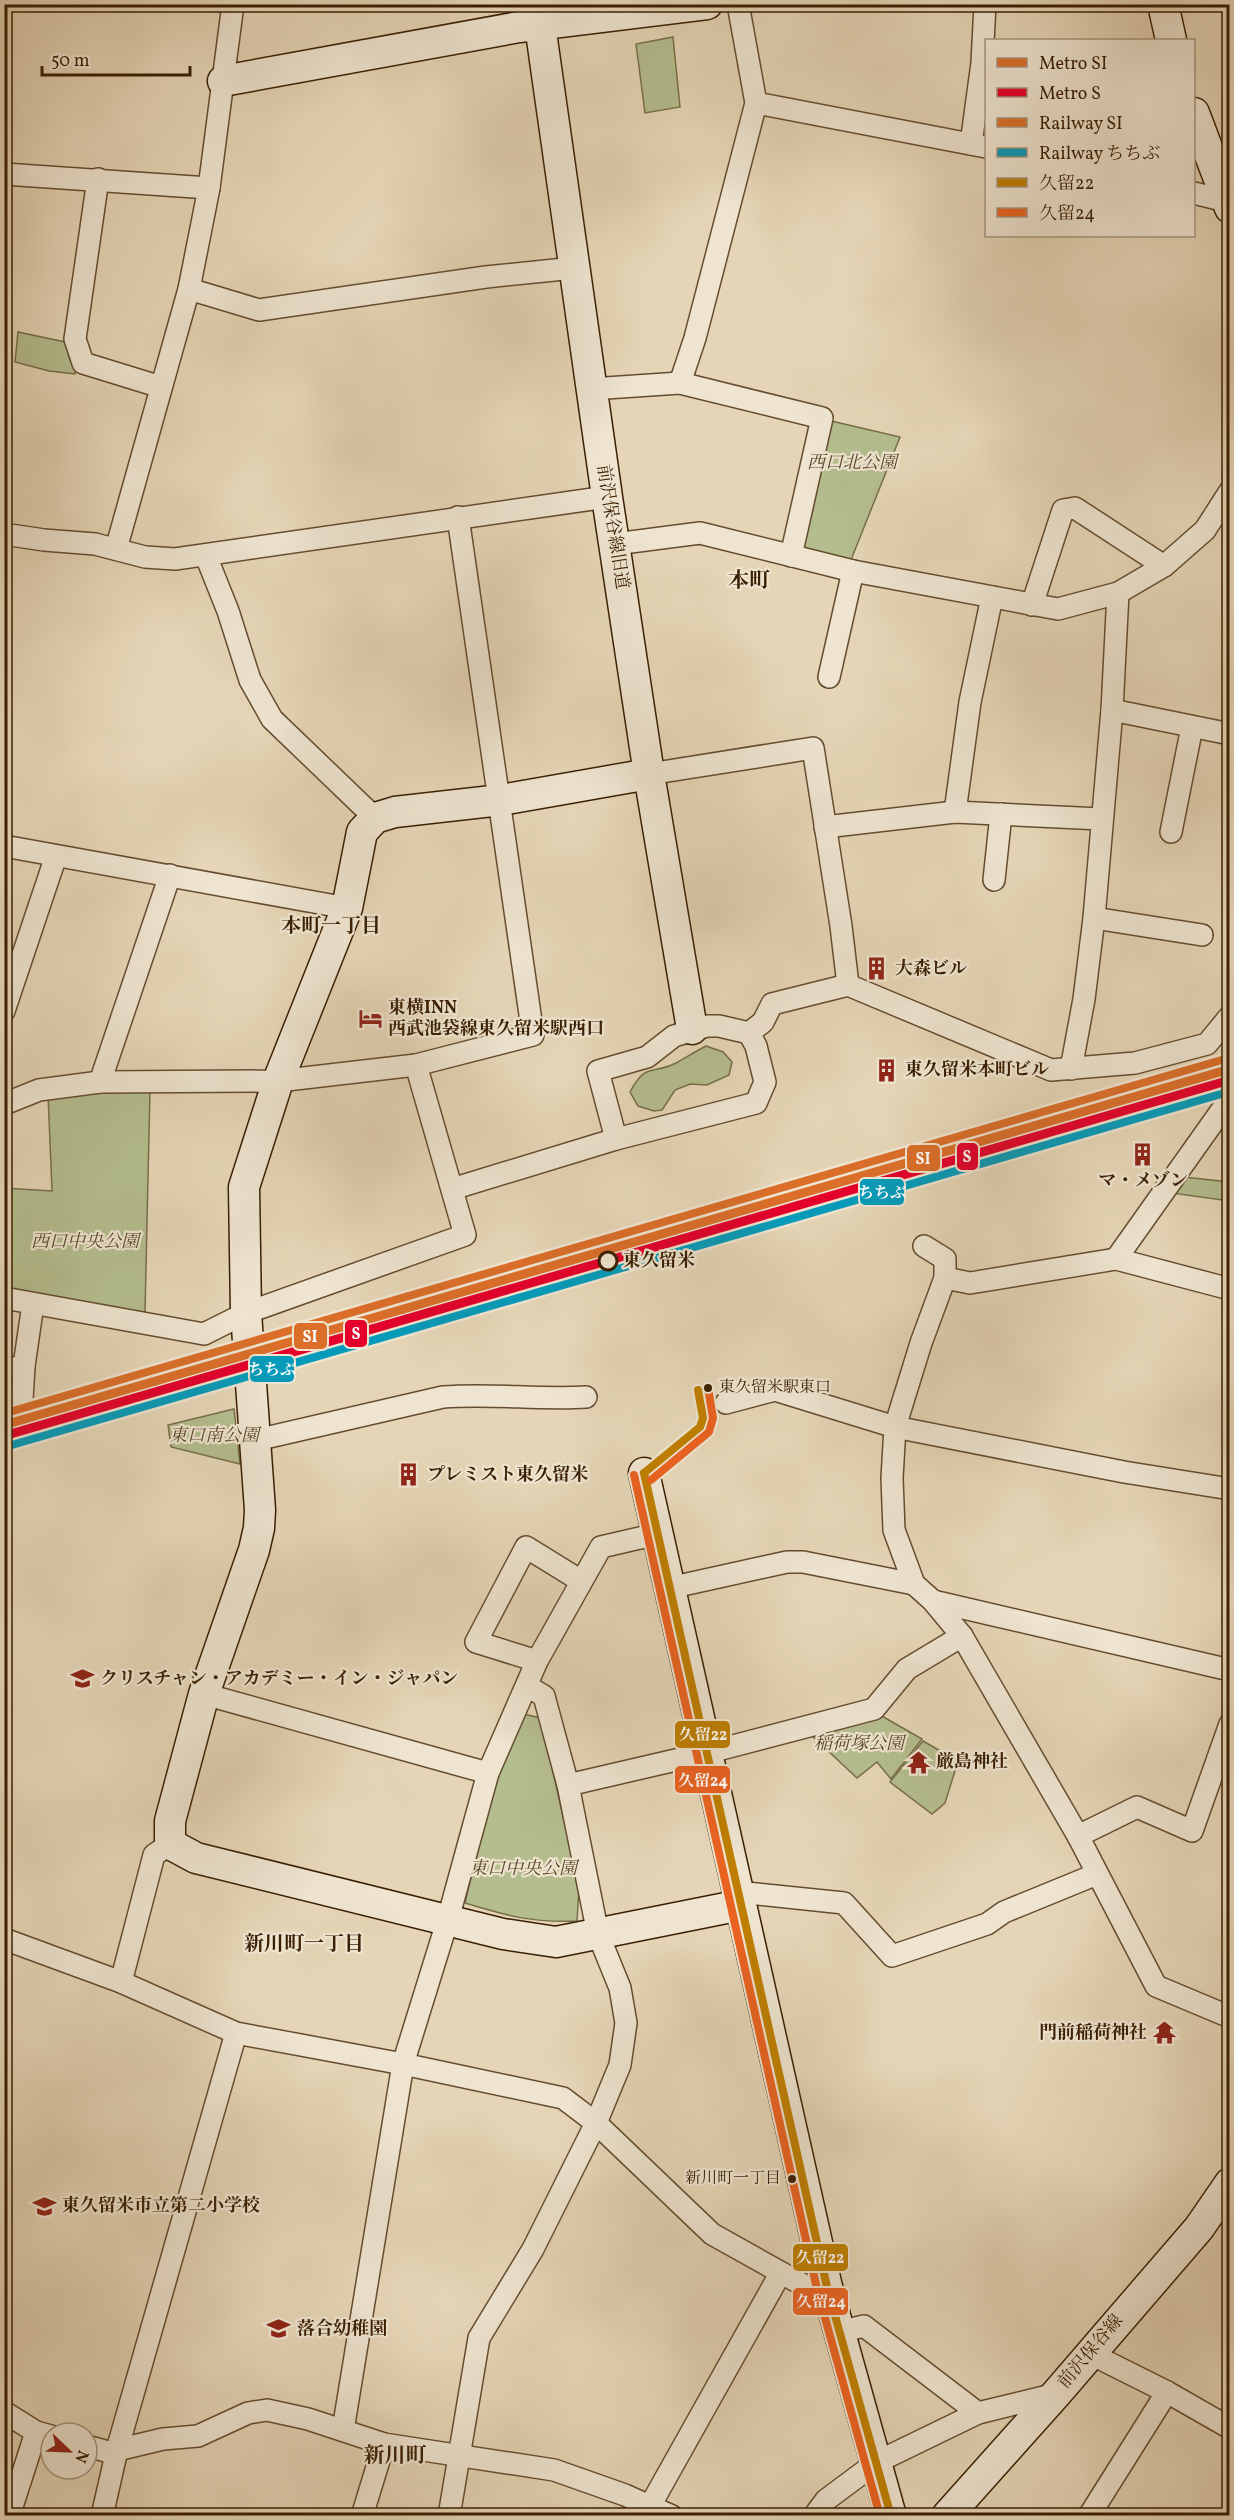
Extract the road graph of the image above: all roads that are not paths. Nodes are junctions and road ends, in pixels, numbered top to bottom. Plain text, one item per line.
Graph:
1 (233, 4) edge
2 (707, 4) edge
3 (738, 4) edge
4 (985, 4) edge
5 (1163, 4) edge
6 (538, 14) edge
7 (1171, 39) edge
8 (223, 81) junction
9 (756, 103) junction
10 (1195, 116) edge
11 (979, 146) edge
12 (4, 174) edge
13 (98, 179) junction
14 (209, 188) junction
15 (1195, 193) edge
16 (1228, 204) edge
17 (574, 268) junction
18 (189, 289) junction
19 (680, 383) junction
20 (161, 387) junction
21 (591, 389) junction
22 (1230, 491) edge
23 (607, 498) junction
24 (458, 518) junction
25 (4, 534) edge
26 (615, 544) junction
27 (116, 549) junction
28 (206, 556) junction
29 (791, 556) junction
30 (1164, 566) junction
31 (853, 571) junction
32 (1118, 593) junction
33 (992, 597) junction
34 (1032, 605) junction
35 (829, 677) dead end
36 (1112, 710) junction
37 (1192, 727) junction
38 (1230, 734) edge
39 (649, 774) junction
40 (501, 800) junction
41 (955, 812) junction
42 (1001, 814) junction
43 (375, 818) junction
44 (1101, 819) junction
45 (825, 827) junction
46 (1171, 832) dead end
47 (4, 846) edge
48 (56, 856) junction
49 (170, 875) junction
50 (994, 880) dead end
51 (347, 908) junction
52 (1094, 918) junction
53 (1202, 935) dead end
54 (848, 985) junction
55 (4, 1011) edge
56 (1230, 1016) edge
57 (692, 1029) junction
58 (749, 1033) junction
59 (416, 1065) junction
60 (1071, 1070) junction
61 (278, 1081) junction
62 (100, 1082) junction
63 (1230, 1103) edge
64 (4, 1104) edge
65 (616, 1139) junction
66 (452, 1189) junction
67 (924, 1246) dead end
68 (1116, 1259) junction
69 (945, 1278) junction
70 (1230, 1289) edge
71 (4, 1298) edge
72 (33, 1304) junction
73 (246, 1313) junction
74 (14, 1368) edge
75 (586, 1397) dead end
76 (22, 1399) dead end
77 (726, 1403) dead end
78 (895, 1427) junction
79 (256, 1440) junction
80 (644, 1473) dead end
81 (1230, 1489) edge
82 (657, 1534) junction
83 (581, 1581) junction
84 (914, 1584) junction
85 (669, 1588) junction
86 (933, 1601) junction
87 (962, 1636) junction
88 (537, 1661) junction
89 (1230, 1671) edge
90 (527, 1686) junction
91 (204, 1694) junction
92 (1230, 1724) edge
93 (706, 1753) junction
94 (488, 1773) junction
95 (568, 1785) junction
96 (1078, 1836) junction
97 (170, 1844) junction
98 (1097, 1874) junction
99 (740, 1898) junction
100 (448, 1919) junction
101 (598, 1934) junction
102 (4, 1939) edge
103 (121, 1982) junction
104 (1230, 2017) edge
105 (236, 2033) junction
106 (403, 2064) junction
107 (596, 2123) junction
108 (1230, 2183) edge
109 (780, 2274) junction
110 (827, 2287) junction
111 (839, 2332) junction
112 (1089, 2353) junction
113 (1167, 2392) junction
114 (1056, 2394) junction
115 (4, 2412) edge
116 (978, 2413) junction
117 (1230, 2428) edge
118 (343, 2430) junction
119 (39, 2432) edge
120 (39, 2444) edge
121 (384, 2444) junction
122 (99, 2448) edge
123 (117, 2452) junction
124 (459, 2455) junction
125 (877, 2462) junction
126 (650, 2506) junction
127 (959, 2512) edge
128 (9, 2516) edge
129 (102, 2516) edge
130 (362, 2516) edge
131 (450, 2516) edge
132 (672, 2516) edge
133 (814, 2516) edge
134 (891, 2516) edge
135 (1089, 2516) edge

1 - 8 street
2 - 6 street
3 - 9 street
4 - 11 street
5 - 7 street
6 - 8 street
6 - 17 street, 前沢保谷線旧道
8 - 14 street
9 - 11 street
9 - 19 street
10 - 16 street
12 - 13 street
13 - 14 street
13 - 20 street
14 - 18 street
15 - 16 street
17 - 18 street
17 - 21 street, 前沢保谷線旧道
18 - 20 street
19 - 21 street
19 - 29 street
20 - 27 street
21 - 23 street, 前沢保谷線旧道
22 - 30 street
23 - 24 street
23 - 26 street, 前沢保谷線旧道
24 - 28 street
24 - 40 street
25 - 27 street
26 - 29 street
26 - 39 street, 前沢保谷線旧道
27 - 28 street
28 - 43 street
29 - 31 street
30 - 32 street
30 - 34 street
31 - 33 street
31 - 35 street
32 - 34 street
32 - 36 street
33 - 34 street
33 - 41 street
36 - 37 street
36 - 44 street
37 - 38 street
37 - 46 street
39 - 40 street
39 - 45 street
39 - 57 street, 前沢保谷線旧道
40 - 43 street
40 - 59 street
41 - 42 street
41 - 45 street
42 - 44 street
42 - 50 street
43 - 51 street
44 - 52 street
45 - 54 street
47 - 48 street
48 - 49 street
48 - 55 street
49 - 51 street
49 - 62 street
51 - 61 street
52 - 53 street
52 - 60 street
54 - 58 street
54 - 60 street
56 - 60 street
57 - 58 street
57 - 65 street
58 - 65 street
59 - 61 street
59 - 66 street
61 - 62 street
61 - 73 street
62 - 64 street
63 - 68 street
65 - 66 street
66 - 73 street
67 - 69 street
68 - 69 street
68 - 70 street
69 - 78 street
71 - 72 street
72 - 73 street
72 - 74 street
73 - 79 street
74 - 76 street
75 - 79 street
77 - 78 street
78 - 81 street
78 - 84 street
79 - 91 street
80 - 82 street
82 - 83 street
82 - 85 street
83 - 88 street
83 - 88 street
84 - 85 street
84 - 86 street
85 - 93 street
86 - 87 street
86 - 89 street
87 - 93 street
87 - 96 street
88 - 90 street
90 - 94 street
90 - 95 street
91 - 94 street
91 - 97 street
92 - 96 street
93 - 95 street
93 - 99 street
94 - 100 street
95 - 101 street
96 - 98 street
97 - 100 street
97 - 103 street
98 - 99 street
98 - 104 street
99 - 101 street
99 - 110 street
100 - 101 street
100 - 106 street
101 - 107 street
102 - 103 street
103 - 105 street
105 - 106 street
105 - 123 street
106 - 107 street
106 - 118 street
107 - 109 street
107 - 124 street
108 - 112 street, 前沢保谷線
109 - 110 street
109 - 126 street
110 - 111 street
111 - 116 street
111 - 125 street
112 - 113 street
112 - 114 street, 前沢保谷線
113 - 117 street
113 - 135 street
114 - 116 street
114 - 127 street, 前沢保谷線
115 - 119 street
116 - 125 street
118 - 121 street
118 - 123 street
120 - 128 street
121 - 124 street
121 - 130 street
122 - 123 street
123 - 129 street
124 - 126 street
124 - 131 street
125 - 133 street
125 - 134 street
126 - 132 street

